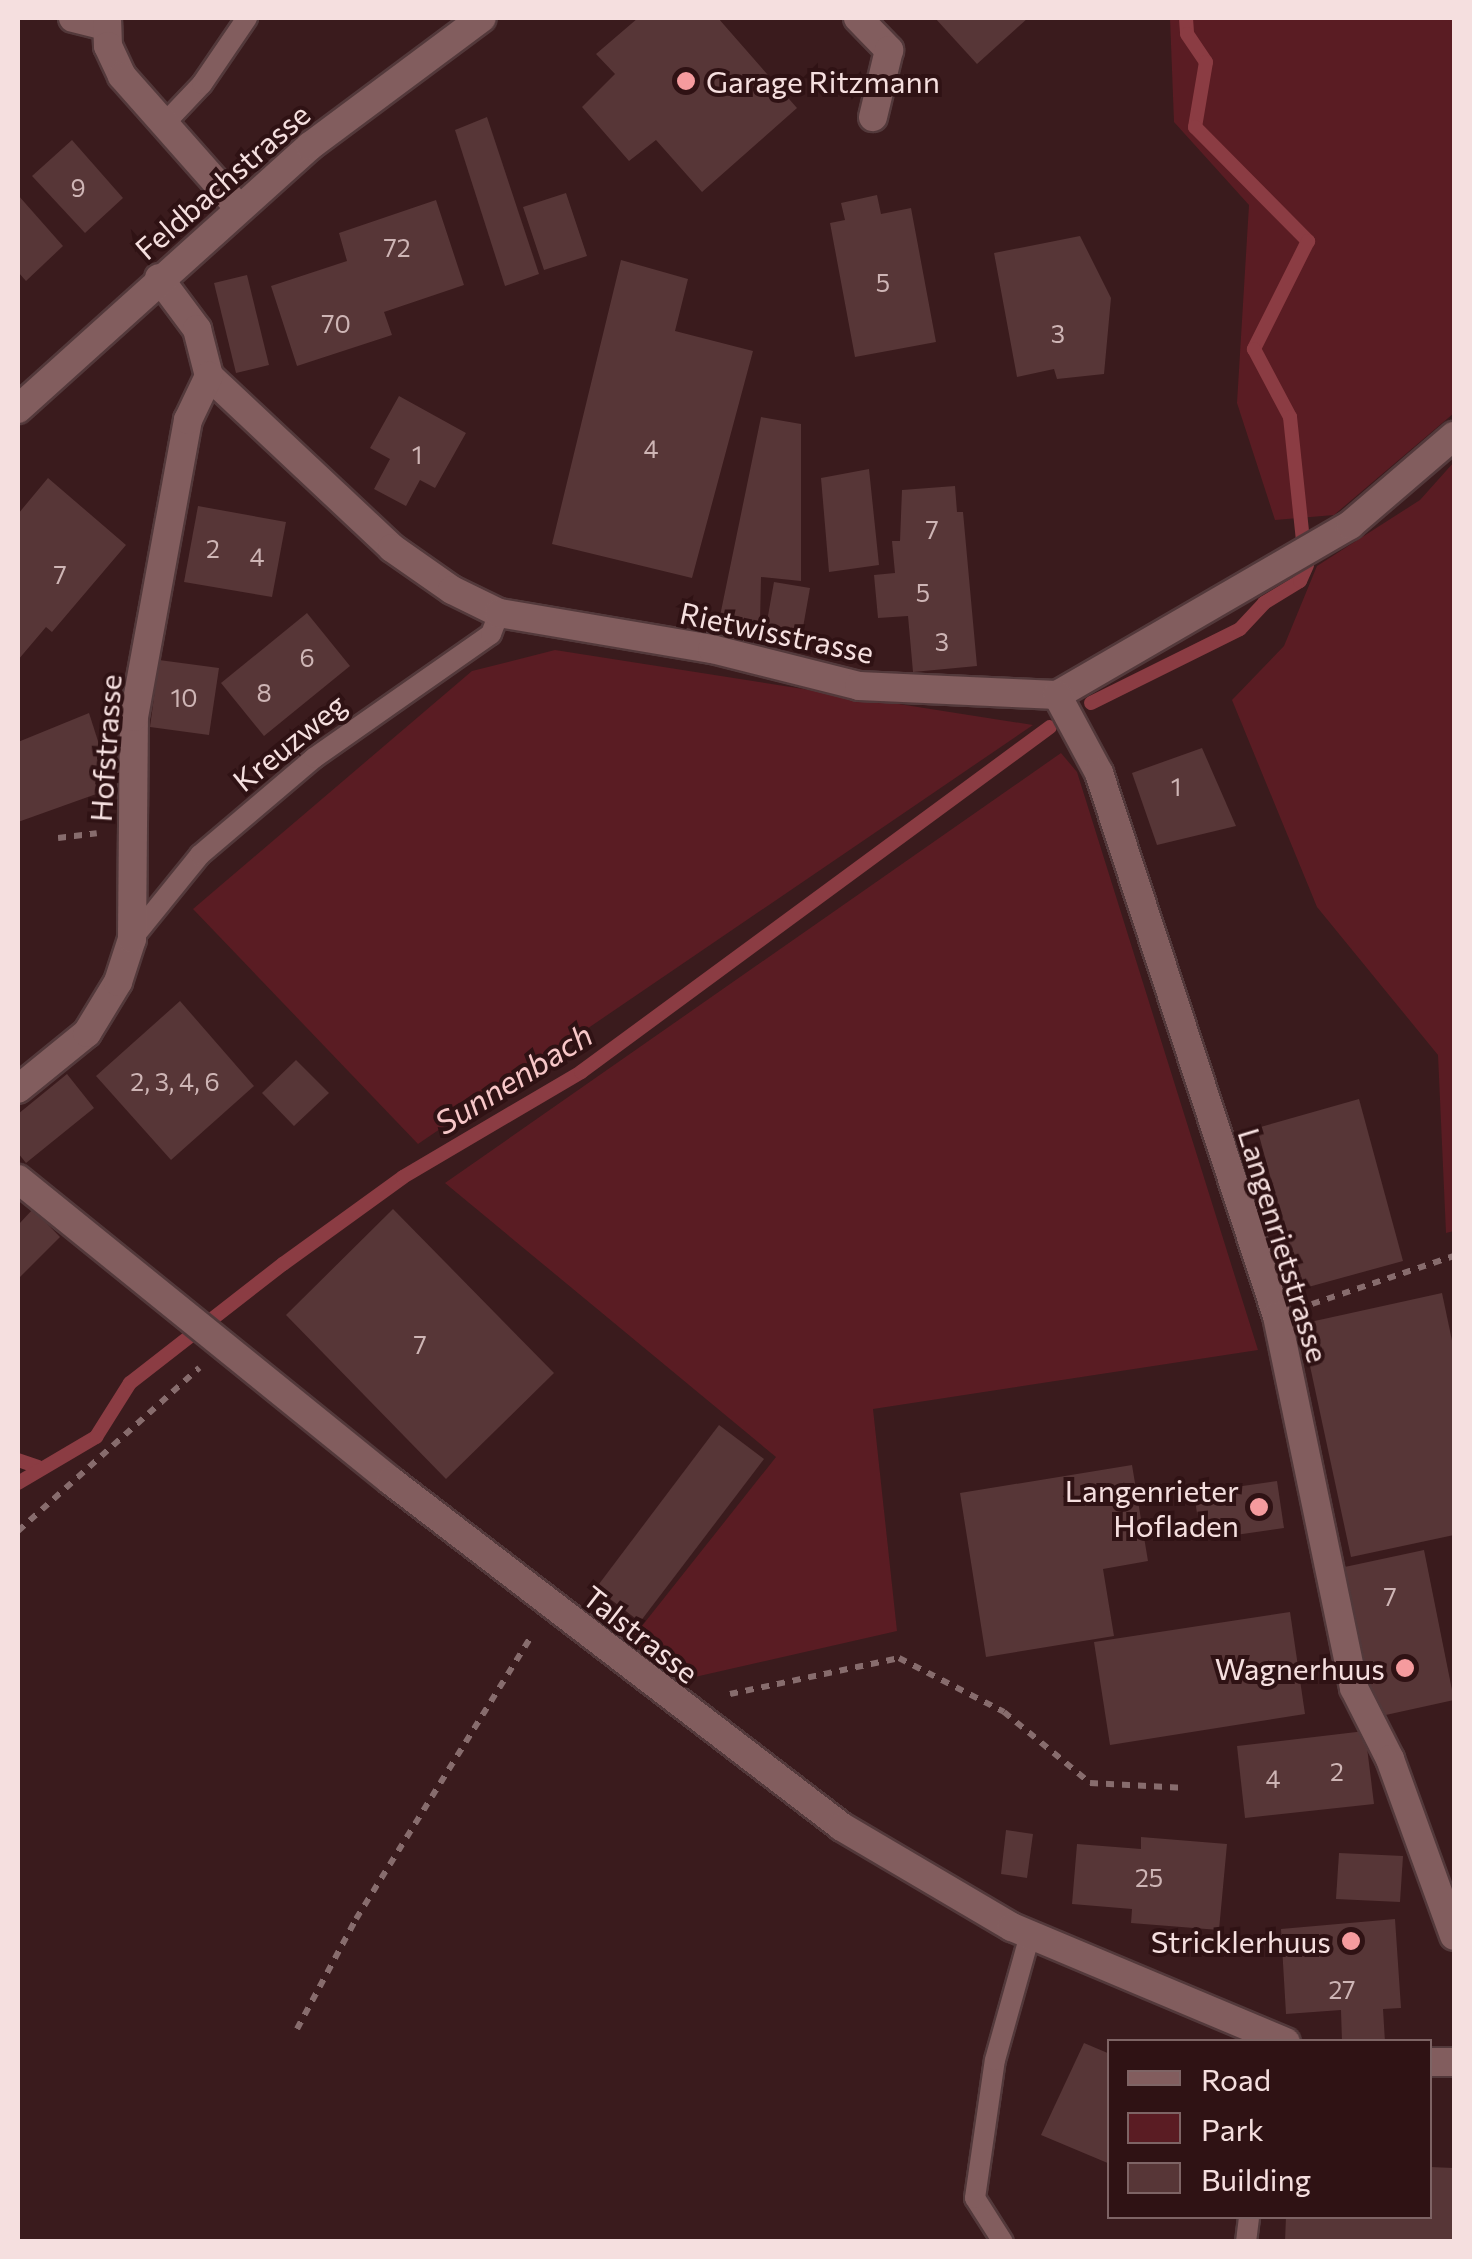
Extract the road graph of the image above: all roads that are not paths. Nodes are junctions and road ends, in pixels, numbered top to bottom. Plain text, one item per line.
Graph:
1 (73, 18) edge
2 (247, 18) edge
3 (482, 18) edge
4 (858, 18) edge
5 (106, 22) edge
6 (873, 117) dead end
7 (164, 124) junction
8 (238, 207) junction
9 (159, 278) junction
10 (209, 376) junction
11 (18, 409) edge
12 (1454, 436) edge
13 (499, 612) junction
14 (1057, 694) junction
15 (132, 939) junction
16 (18, 1089) edge
17 (18, 1179) edge
18 (1030, 1935) junction
19 (1454, 1936) edge
20 (1273, 2039) edge
21 (1003, 2242) edge

1 - 5 street
2 - 7 lane
3 - 8 street, Feldbachstrasse
4 - 6 street
5 - 7 street
7 - 8 street
8 - 9 street, Feldbachstrasse
9 - 10 street
9 - 11 street, Feldbachstrasse
10 - 13 street, Rietwisstrasse
10 - 15 street, Hofstrasse
12 - 14 street
13 - 14 street, Rietwisstrasse
13 - 15 lane, Kreuzweg
14 - 19 street, Langenrietstrasse
15 - 16 street, Hofstrasse
17 - 18 street, Talstrasse
18 - 20 street, Talstrasse
18 - 21 lane

